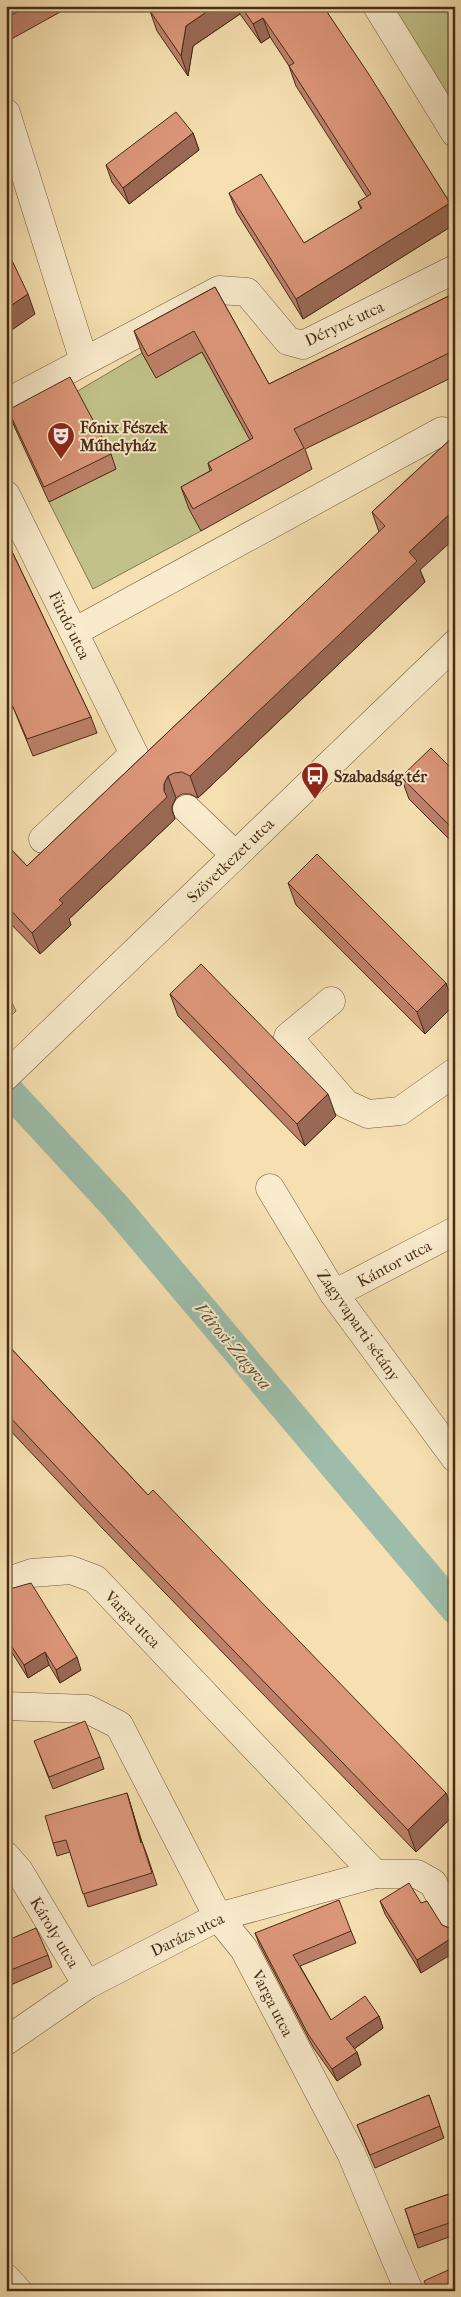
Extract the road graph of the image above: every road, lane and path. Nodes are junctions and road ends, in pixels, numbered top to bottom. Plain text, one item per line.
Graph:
1 (377, 6) edge
2 (6, 113) edge
3 (455, 133) edge
4 (455, 268) edge
5 (84, 361) junction
6 (6, 404) edge
7 (442, 431) dead end
8 (6, 495) edge
9 (74, 632) junction
10 (455, 644) edge
11 (187, 809) dead end
12 (43, 839) dead end
13 (235, 855) junction
14 (331, 1001) dead end
15 (455, 1072) edge
16 (6, 1076) edge
17 (270, 1188) dead end
18 (455, 1231) edge
19 (334, 1294) junction
20 (455, 1458) edge
21 (6, 1582) edge
22 (6, 1706) edge
23 (6, 1856) edge
24 (375, 1874) junction
25 (218, 1917) junction
26 (455, 1926) edge
27 (87, 1985) junction
28 (6, 2041) edge
29 (6, 2278) edge
30 (18, 2291) edge
31 (409, 2291) edge

1 - 3 street
2 - 5 street
4 - 5 street, Déryné utca
5 - 6 street, Déryné utca
7 - 9 street
8 - 9 street, Fürdő utca
9 - 12 street, Fürdő utca
10 - 13 street, Szövetkezet utca
11 - 13 street
13 - 16 street, Szövetkezet utca
14 - 15 street
17 - 19 street, Zagyvaparti sétány
18 - 19 street, Kántor utca
19 - 20 street, Zagyvaparti sétány
21 - 24 street, Varga utca
22 - 25 street, Varga utca
23 - 27 street, Károly utca
24 - 25 street, Darázs utca
24 - 26 street, Darázs utca
25 - 27 street, Darázs utca
25 - 31 street, Varga utca
27 - 28 street, Darázs utca
29 - 30 street

